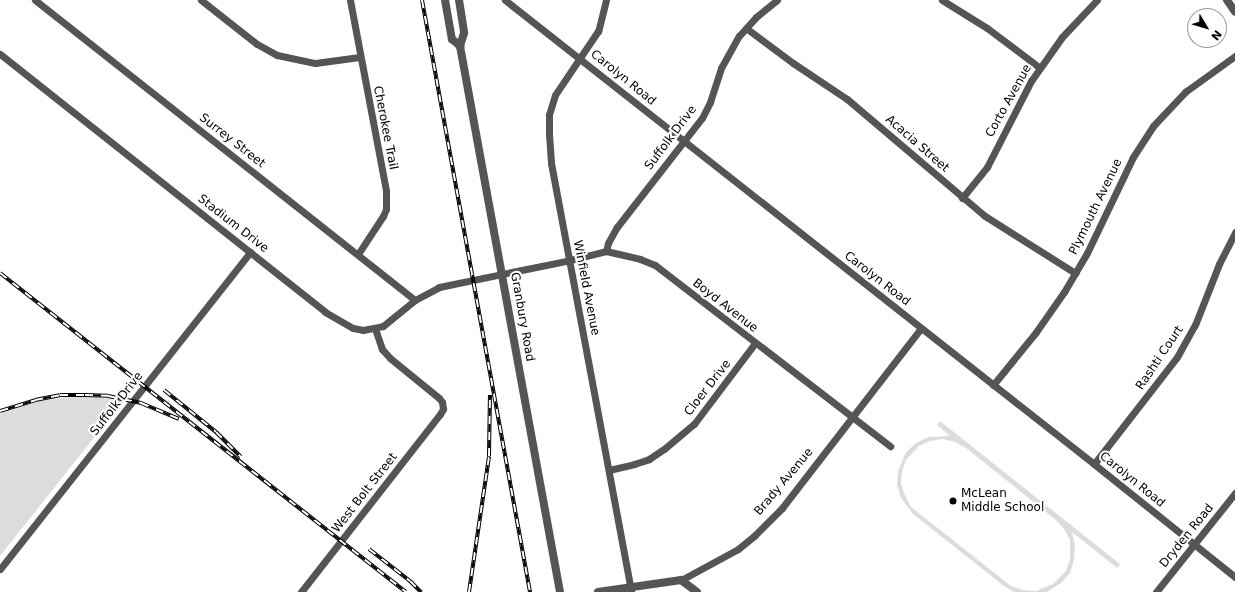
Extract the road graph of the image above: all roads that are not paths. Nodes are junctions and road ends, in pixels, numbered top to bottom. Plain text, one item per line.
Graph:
1 (35, 0) edge
2 (201, 0) edge
3 (350, 0) edge
4 (445, 0) edge
5 (459, 0) edge
6 (505, 0) edge
7 (606, 0) edge
8 (777, 0) edge
9 (942, 0) edge
10 (1097, 0) edge
11 (1227, 0) edge
12 (1235, 12) edge
13 (746, 28) junction
14 (460, 46) junction
15 (0, 54) edge
16 (1235, 56) edge
17 (360, 57) junction
18 (580, 58) junction
19 (1040, 68) junction
20 (685, 141) junction
21 (962, 198) junction
22 (1235, 232) edge
23 (606, 251) junction
24 (250, 252) junction
25 (358, 254) junction
26 (570, 260) junction
27 (1075, 273) junction
28 (502, 275) junction
29 (415, 300) junction
30 (921, 328) junction
31 (375, 329) junction
32 (755, 343) junction
33 (993, 384) junction
34 (852, 417) junction
35 (890, 446) dead end
36 (1094, 464) junction
37 (609, 470) junction
38 (1235, 494) edge
39 (1193, 544) junction
40 (0, 569) edge
41 (1235, 577) edge
42 (682, 580) junction
43 (631, 589) edge
44 (301, 592) edge
45 (560, 592) edge
46 (598, 592) edge
47 (697, 592) edge
48 (1156, 592) edge

1 - 25 street, Surrey Street
2 - 17 street
3 - 17 street, Cherokee Trail
4 - 14 street, Granbury Road
5 - 14 street, Granbury Road
6 - 18 street, Carolyn Road
7 - 18 street, Winfield Avenue
8 - 13 street, Suffolk Drive
9 - 19 street
10 - 19 street, Corto Avenue
11 - 12 street
13 - 20 street, Suffolk Drive
13 - 21 street, Acacia Street
14 - 28 street, Granbury Road
15 - 24 street, Stadium Drive
16 - 27 street, Plymouth Avenue
17 - 25 street, Cherokee Trail
18 - 20 street, Carolyn Road
18 - 26 street, Winfield Avenue
19 - 21 street, Corto Avenue
20 - 23 street, Suffolk Drive
20 - 30 street, Carolyn Road
21 - 27 street, Acacia Street
22 - 36 street, Rashti Court
23 - 26 street, Boyd Avenue
23 - 32 street, Boyd Avenue
24 - 31 street, Stadium Drive
24 - 40 street, Suffolk Drive
25 - 29 street, Surrey Street
26 - 28 street
26 - 37 street, Winfield Avenue
27 - 33 street, Plymouth Avenue
28 - 29 street
28 - 45 street, Granbury Road
29 - 31 street
30 - 33 street, Carolyn Road
30 - 34 street, Brady Avenue
31 - 44 street, West Bolt Street
32 - 34 street, Boyd Avenue
32 - 37 street, Cloer Drive
33 - 36 street, Carolyn Road
34 - 35 street, Boyd Avenue
34 - 42 street, Brady Avenue
36 - 39 street, Carolyn Road
37 - 43 street, Winfield Avenue
38 - 39 street, Dryden Road
39 - 41 street, Carolyn Road
39 - 48 street, Dryden Road
42 - 43 street, Brady Avenue
42 - 47 street
43 - 46 street, Brady Avenue

